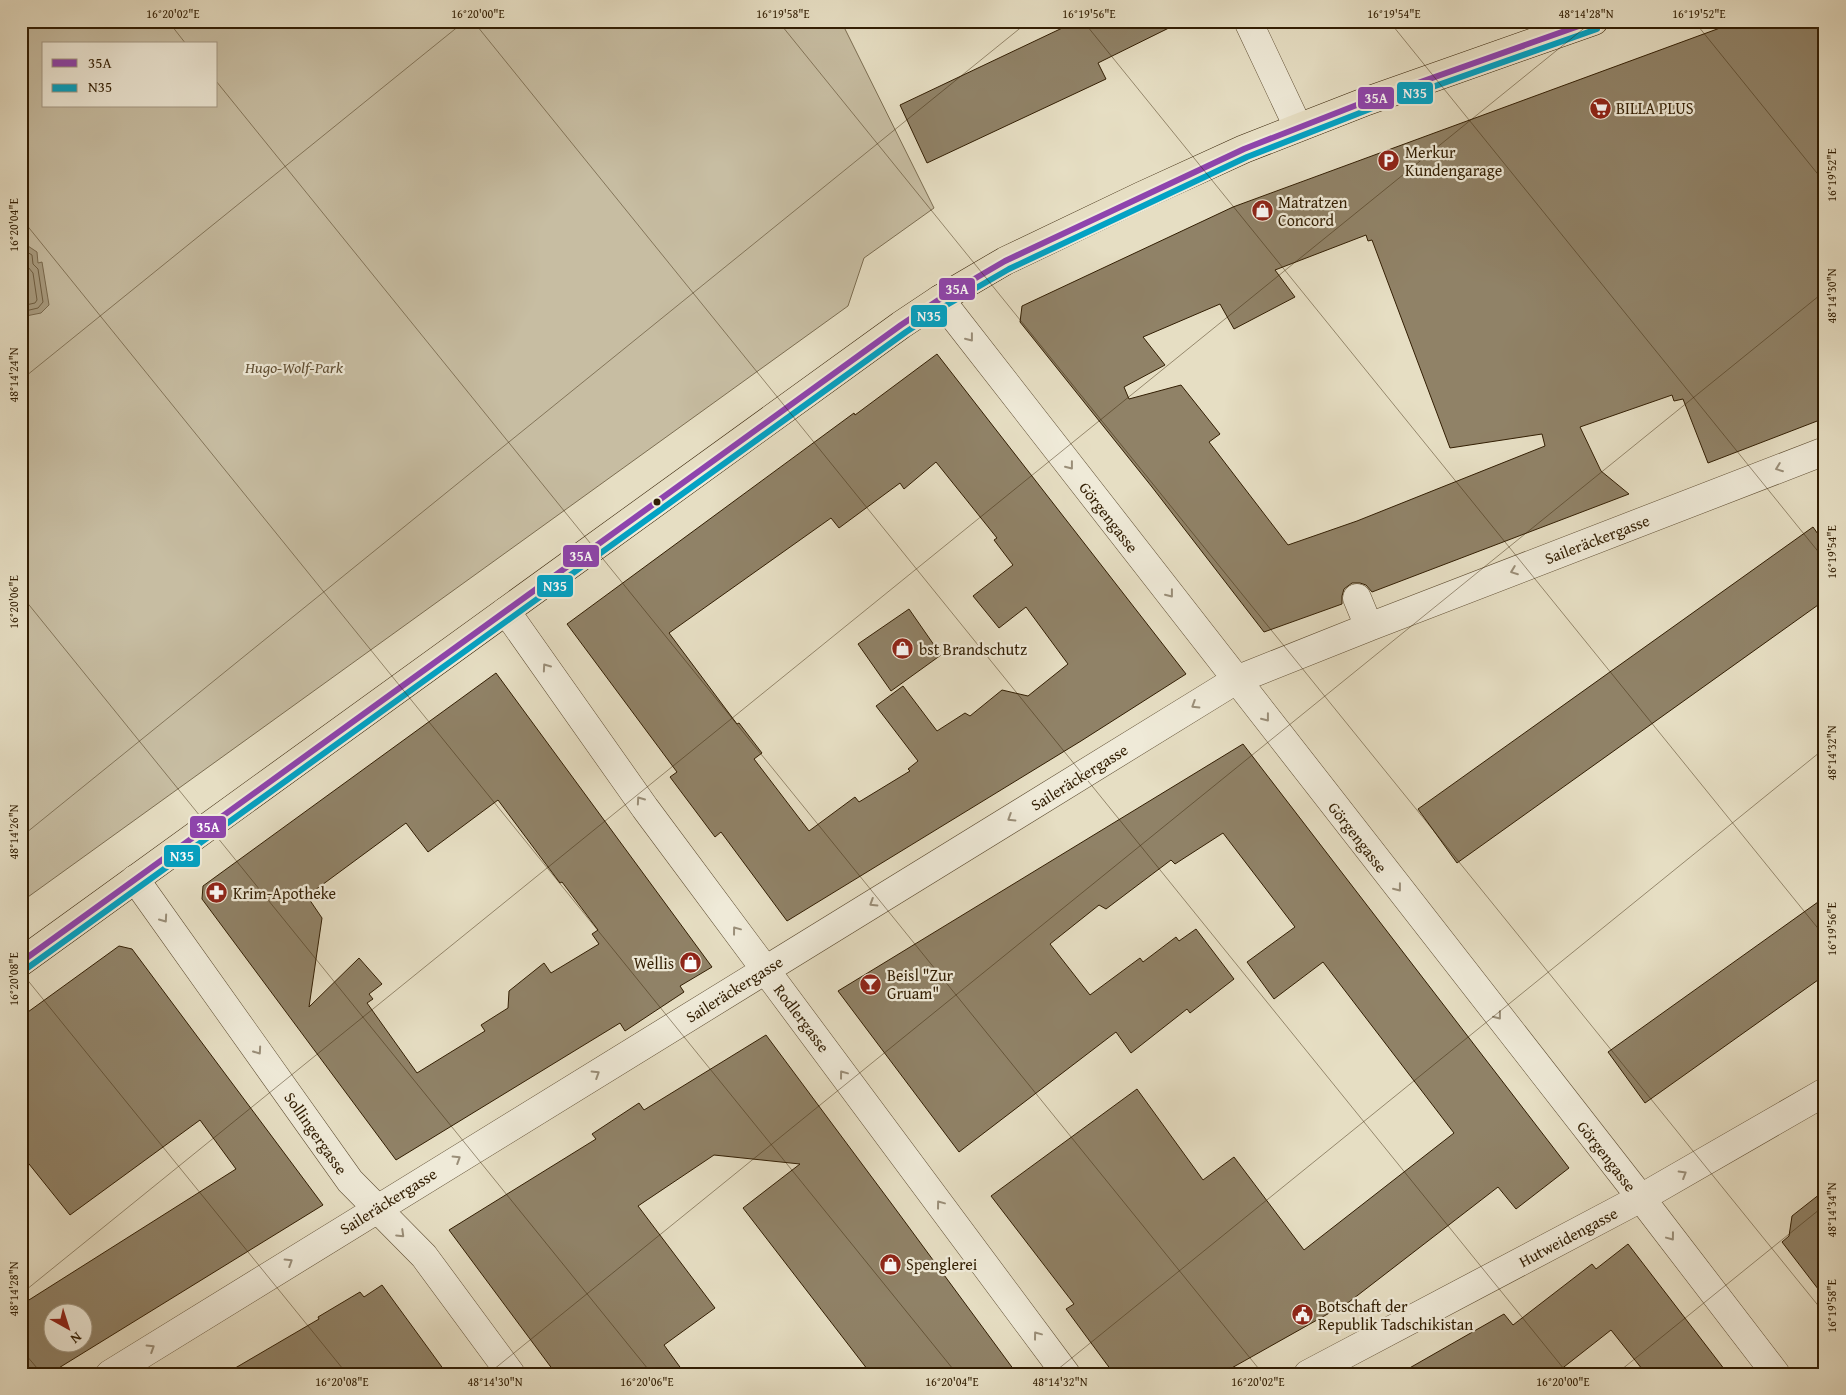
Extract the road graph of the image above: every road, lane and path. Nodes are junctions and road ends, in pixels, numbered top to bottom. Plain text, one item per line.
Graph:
1 (1248, 21) edge
2 (1594, 21) edge
3 (1298, 127) junction
4 (940, 299) junction
5 (1825, 450) edge
6 (1357, 598) dead end
7 (506, 611) junction
8 (1369, 627) junction
9 (1236, 680) junction
10 (135, 879) junction
11 (21, 962) edge
12 (766, 970) junction
13 (1825, 1092) edge
14 (1641, 1198) junction
15 (376, 1209) junction
16 (110, 1374) edge
17 (511, 1374) edge
18 (1066, 1374) edge
19 (1308, 1374) edge
20 (1776, 1374) edge

1 - 3 street
2 - 3 main road
3 - 4 main road
4 - 7 main road
4 -> 9 street, Görgengasse
5 -> 8 street, Saileräckergasse
6 - 8 street
7 - 10 main road
12 -> 7 street, Rodlergasse
8 - 9 street, Saileräckergasse
9 -> 12 street, Saileräckergasse
9 -> 14 street, Görgengasse
10 - 11 main road
10 -> 15 street, Sollingergasse
15 -> 12 street, Saileräckergasse
18 -> 12 street, Rodlergasse
14 -> 13 street, Hutweidengasse
14 - 19 street, Hutweidengasse
14 -> 20 street, Görgengasse
16 -> 15 street, Saileräckergasse
15 -> 17 street, Sollingergasse

